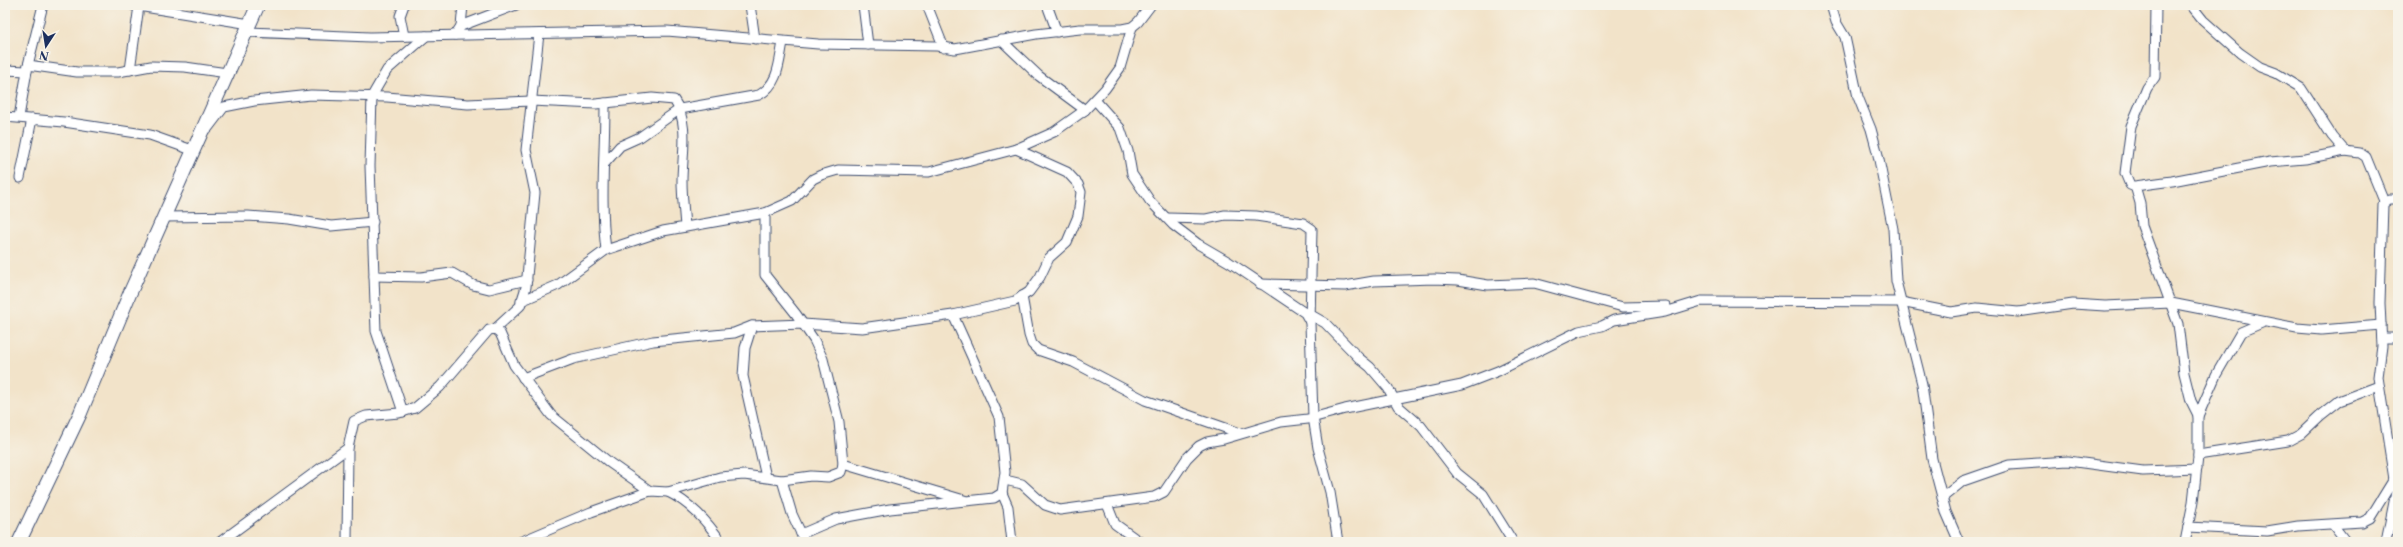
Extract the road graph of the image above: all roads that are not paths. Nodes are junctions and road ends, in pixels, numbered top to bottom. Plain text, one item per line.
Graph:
1 (43, 5) edge
2 (258, 5) edge
3 (404, 5) edge
4 (463, 5) edge
5 (516, 5) edge
6 (750, 5) edge
7 (863, 5) edge
8 (927, 5) edge
9 (1047, 5) edge
10 (1151, 5) edge
11 (1831, 5) edge
12 (2156, 5) edge
13 (2192, 5) edge
14 (135, 6) edge
15 (461, 26) junction
16 (1132, 27) junction
17 (248, 28) junction
18 (1057, 32) junction
19 (539, 34) junction
20 (455, 35) junction
21 (404, 36) junction
22 (426, 36) junction
23 (754, 40) junction
24 (1001, 40) junction
25 (783, 42) junction
26 (868, 45) junction
27 (944, 48) junction
28 (27, 68) junction
29 (5, 70) edge
30 (130, 70) junction
31 (228, 73) junction
32 (372, 96) junction
33 (1095, 100) junction
34 (531, 101) junction
35 (605, 103) junction
36 (680, 109) junction
37 (1085, 110) junction
38 (5, 117) edge
39 (19, 117) junction
40 (32, 119) junction
41 (1016, 149) junction
42 (192, 150) junction
43 (2345, 151) junction
44 (605, 163) junction
45 (20, 178) dead end
46 (2135, 187) junction
47 (2398, 198) edge
48 (2384, 201) junction
49 (765, 213) junction
50 (163, 217) junction
51 (1166, 218) junction
52 (373, 222) junction
53 (685, 227) junction
54 (606, 250) junction
55 (374, 276) junction
56 (527, 280) junction
57 (1260, 284) junction
58 (1311, 287) junction
59 (1022, 296) junction
60 (521, 301) junction
61 (1901, 302) junction
62 (2170, 303) junction
63 (1677, 308) junction
64 (953, 315) junction
65 (1311, 319) junction
66 (2264, 322) junction
67 (803, 324) junction
68 (2381, 324) junction
69 (752, 326) junction
70 (495, 329) junction
71 (2382, 338) junction
72 (2398, 338) edge
73 (523, 378) junction
74 (2379, 386) junction
75 (1395, 400) junction
76 (403, 412) junction
77 (2198, 416) junction
78 (1313, 417) junction
79 (1240, 433) junction
80 (348, 448) junction
81 (2198, 455) junction
82 (843, 464) junction
83 (2197, 469) junction
84 (766, 477) junction
85 (2394, 478) junction
86 (782, 480) junction
87 (1005, 480) junction
88 (650, 491) junction
89 (668, 492) junction
90 (1002, 493) junction
91 (1942, 498) junction
92 (969, 501) junction
93 (1107, 504) junction
94 (2333, 525) junction
95 (2188, 527) junction
96 (2388, 531) junction
97 (2398, 533) edge
98 (803, 538) edge
99 (19, 542) edge
100 (220, 542) edge
101 (346, 542) edge
102 (520, 542) edge
103 (720, 542) edge
104 (1012, 542) edge
105 (1140, 542) edge
106 (1338, 542) edge
107 (1513, 542) edge
108 (1959, 542) edge
109 (2184, 542) edge
110 (2346, 542) edge
111 (2386, 542) edge

1 - 28 street
2 - 17 street
3 - 21 street
4 - 15 street
5 - 15 street
6 - 23 street
7 - 26 street
8 - 27 street
9 - 18 street
10 - 16 street
11 - 61 street
12 - 46 street
13 - 43 street
14 - 17 street
14 - 30 street
15 - 20 street
16 - 18 street
16 - 33 street
17 - 21 street
17 - 31 street
18 - 24 street
19 - 20 street
19 - 23 street
19 - 34 street
20 - 22 street
21 - 22 street
22 - 32 street
23 - 25 street
24 - 27 street
24 - 37 street
25 - 26 street
25 - 36 street
26 - 27 street
28 - 29 street
28 - 30 street
28 - 39 street
30 - 31 street
31 - 42 street
32 - 34 street
32 - 42 street
32 - 52 street
33 - 37 street
33 - 51 street
34 - 35 street
34 - 56 street
35 - 36 street
35 - 44 street
36 - 44 street
36 - 53 street
37 - 41 street
38 - 39 street
39 - 40 street
40 - 42 street
40 - 45 street
41 - 49 street
41 - 59 street
42 - 50 street
43 - 46 street
43 - 48 street
44 - 54 street
46 - 62 street
47 - 48 street
48 - 68 street
49 - 53 street
49 - 67 street
50 - 52 street
50 - 99 street
51 - 57 street
51 - 58 street
52 - 55 street
53 - 54 street
54 - 60 street
55 - 56 street
55 - 76 street
56 - 60 street
57 - 58 street
57 - 65 street
58 - 63 street
58 - 65 street
59 - 64 street
59 - 79 street
60 - 70 street
61 - 62 street
61 - 63 street
61 - 91 street
62 - 66 street
62 - 77 street
63 - 75 street
64 - 67 street
64 - 87 street
65 - 75 street
65 - 78 street
66 - 68 street
66 - 77 street
67 - 69 street
67 - 82 street
68 - 71 street
69 - 73 street
69 - 84 street
70 - 73 street
70 - 76 street
71 - 72 street
71 - 74 street
73 - 88 street
74 - 81 street
74 - 85 street
75 - 78 street
75 - 107 street
76 - 80 street
77 - 81 street
78 - 79 street
78 - 106 street
79 - 93 street
80 - 100 street
80 - 101 street
81 - 83 street
82 - 86 street
82 - 92 street
83 - 91 street
83 - 95 street
84 - 86 street
84 - 89 street
85 - 94 street
85 - 96 street
86 - 98 street
87 - 90 street
87 - 93 street
88 - 89 street
88 - 102 street
89 - 103 street
90 - 92 street
90 - 104 street
91 - 108 street
92 - 98 street
93 - 105 street
94 - 95 street
94 - 110 street
95 - 109 street
96 - 97 street
96 - 111 street

